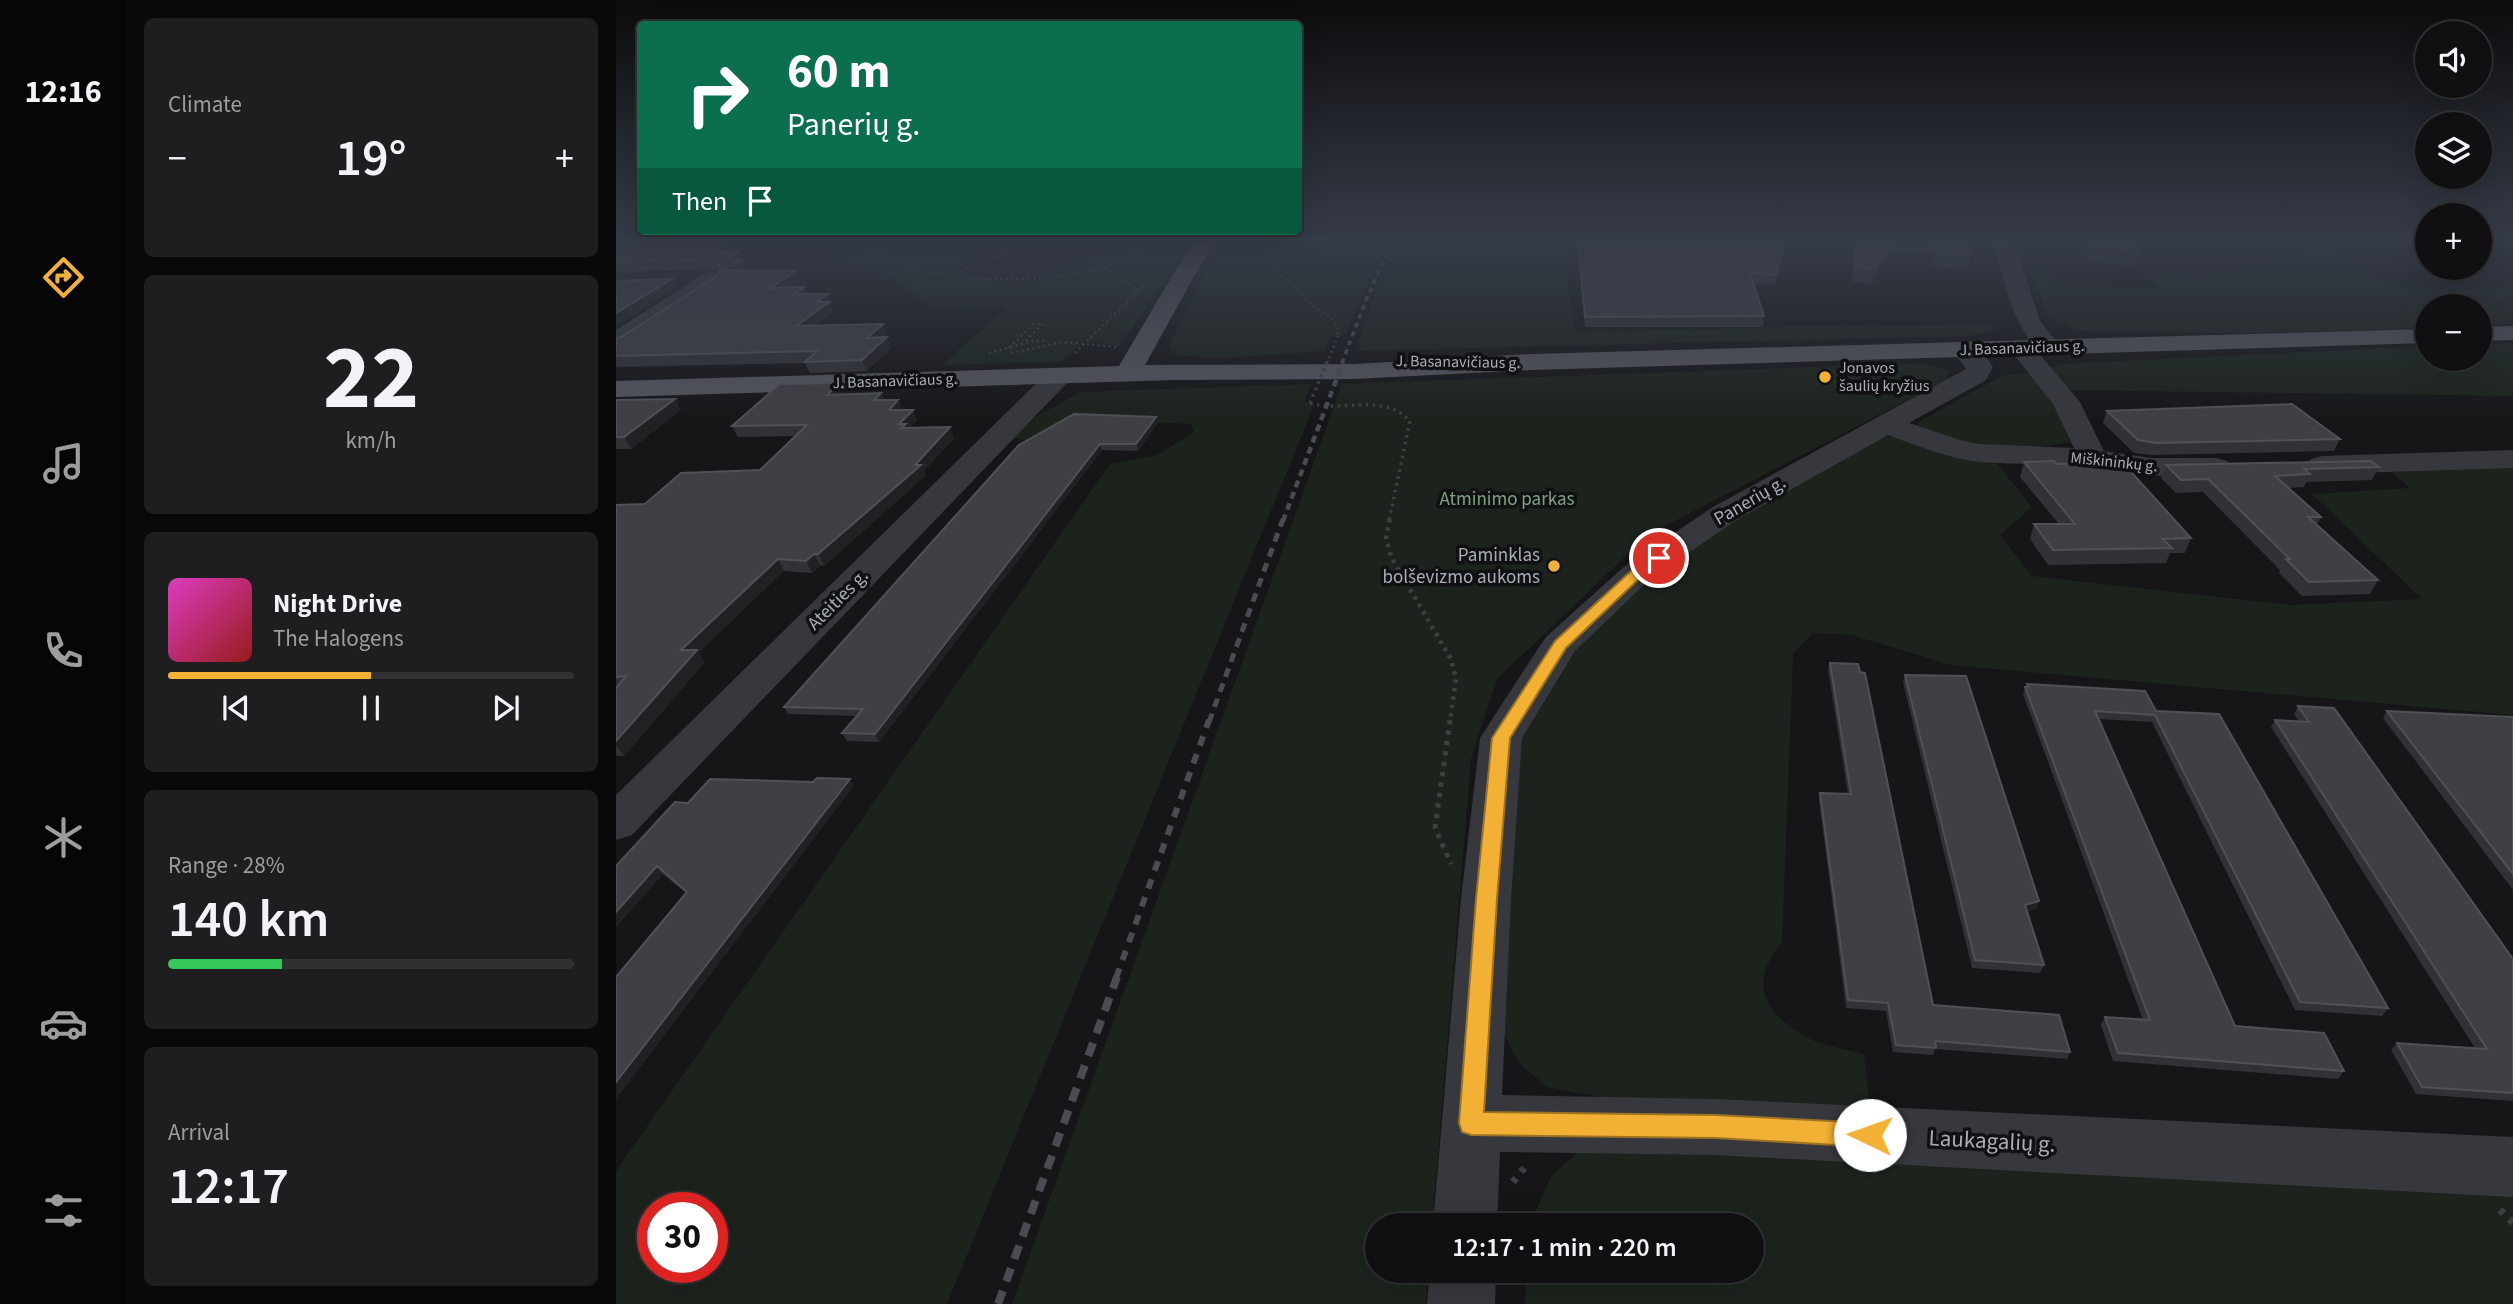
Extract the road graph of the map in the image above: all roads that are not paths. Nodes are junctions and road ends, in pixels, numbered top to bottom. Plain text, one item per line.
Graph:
1 (680, 300) edge
2 (1169, 300) edge
3 (2022, 300) edge
4 (2513, 333) edge
5 (2492, 334) edge
6 (2415, 336) edge
7 (616, 341) edge
8 (2049, 347) junction
9 (2021, 348) junction
10 (1965, 349) junction
11 (1127, 374) junction
12 (1045, 377) junction
13 (616, 389) edge
14 (1888, 425) junction
15 (2093, 458) junction
16 (2513, 459) edge
17 (2296, 466) edge
18 (2243, 467) edge
19 (636, 782) edge
20 (616, 823) edge
21 (1471, 1123) junction
22 (2513, 1167) edge
23 (1466, 1213) edge
24 (1462, 1283) edge
25 (1461, 1304) edge

1 - 7 street
2 - 11 main road
3 - 8 street
4 - 5 main road
6 - 8 main road, J. Basanavičiaus g.
8 - 9 main road, J. Basanavičiaus g.
9 - 10 main road, J. Basanavičiaus g.
9 - 15 street
10 - 11 main road, J. Basanavičiaus g.
10 - 14 street, Panerių g.
11 - 12 main road, J. Basanavičiaus g.
12 - 13 main road, J. Basanavičiaus g.
12 - 19 street, Ateities g.
14 - 15 street, Miškininkų g.
14 - 21 street, Panerių g.
15 - 18 street, Miškininkų g.
16 - 17 street
19 - 20 street, Ateities g.
21 - 22 street, Laukagalių g.
21 - 23 street, Panerių g.
24 - 25 street

